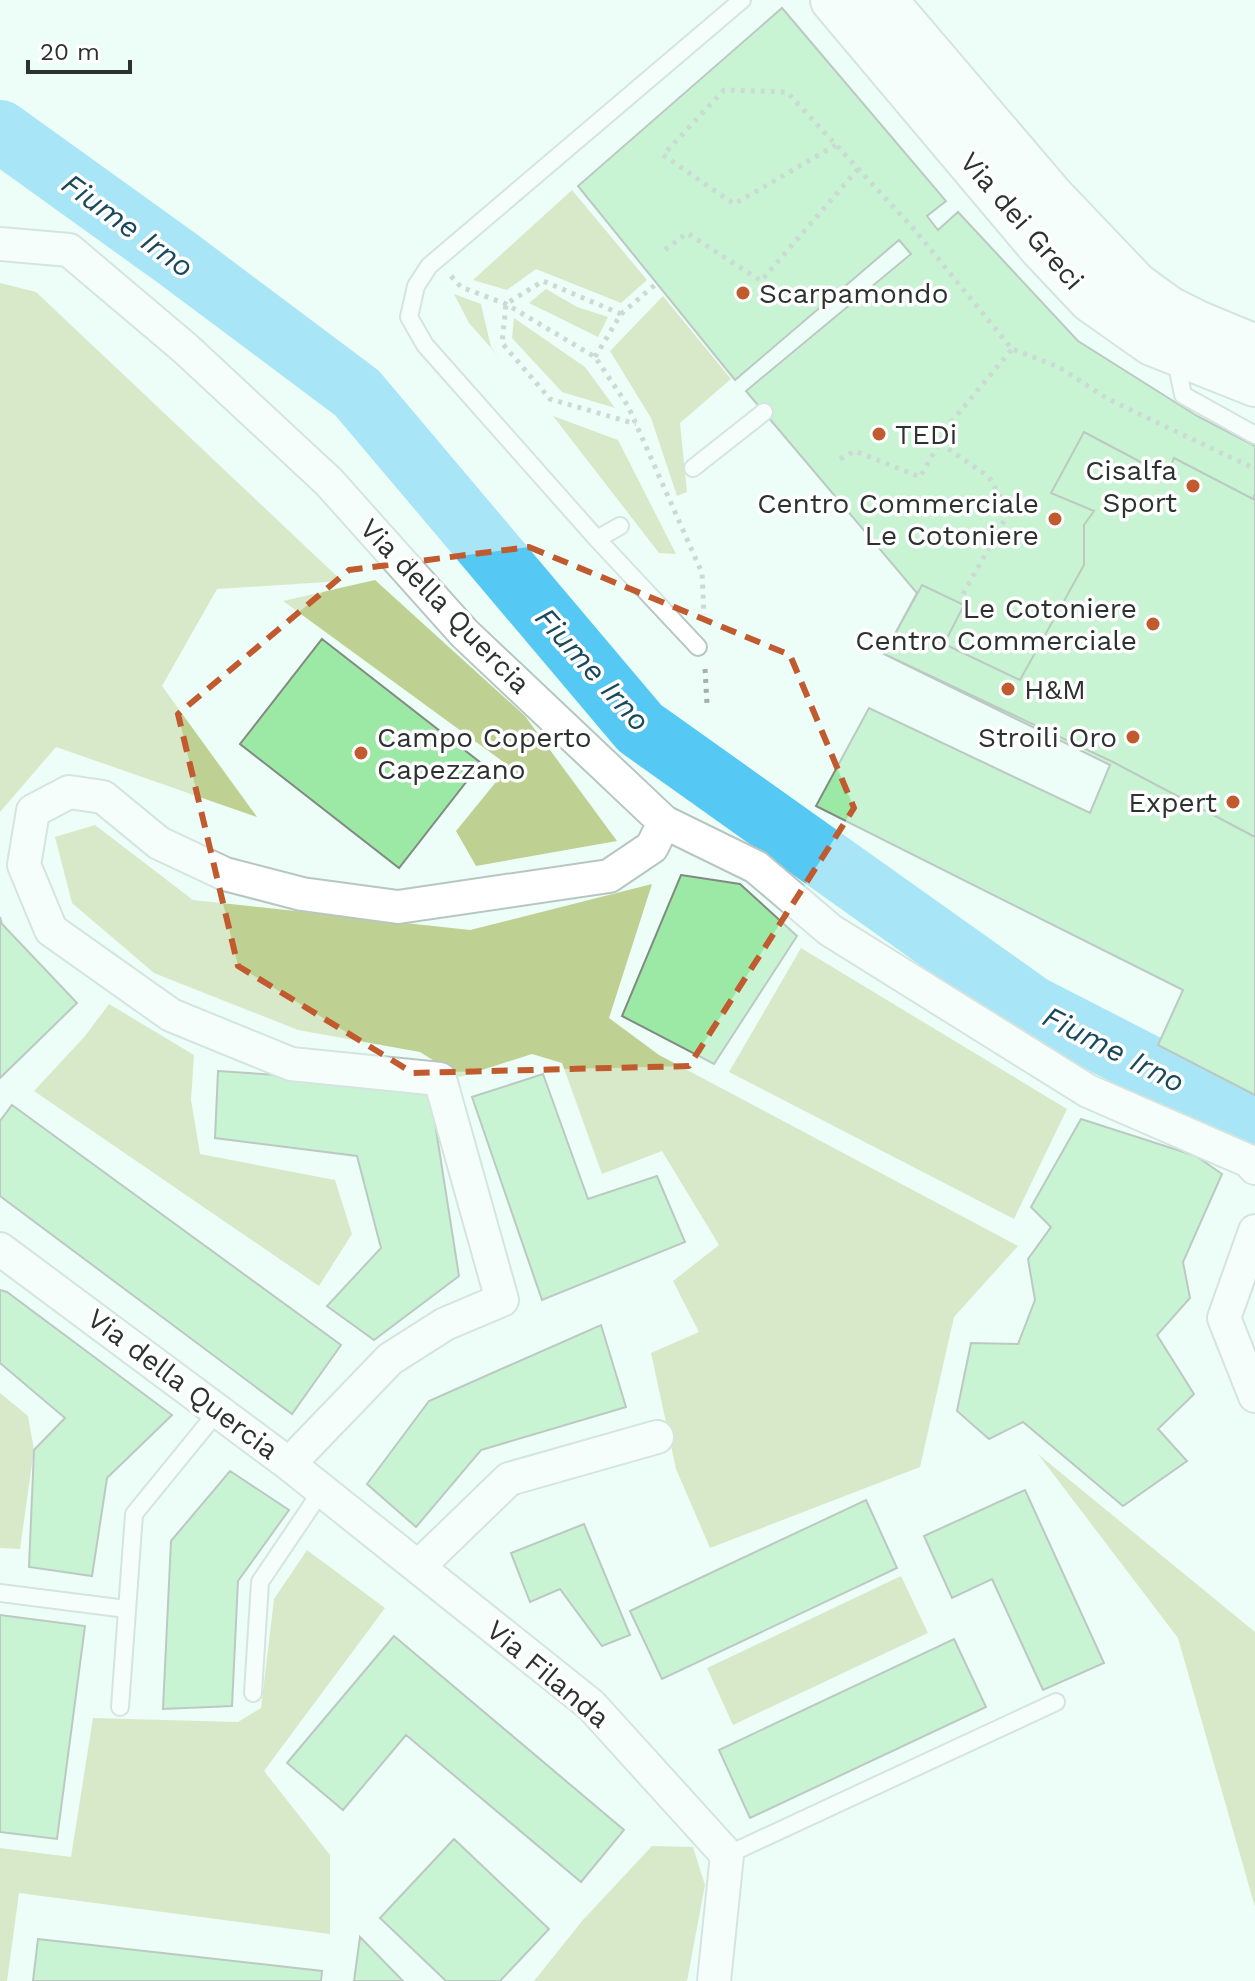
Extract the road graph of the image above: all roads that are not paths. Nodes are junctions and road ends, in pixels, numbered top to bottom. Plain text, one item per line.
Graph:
1 (742, 0) edge
2 (833, 0) edge
3 (884, 0) edge
4 (0, 244) edge
5 (1255, 347) edge
6 (1175, 354) junction
7 (1255, 384) edge
8 (764, 412) dead end
9 (1255, 435) edge
10 (693, 468) dead end
11 (620, 526) dead end
12 (597, 539) junction
13 (702, 654) road end
14 (664, 822) junction
15 (1255, 1168) edge
16 (1255, 1231) edge
17 (0, 1249) edge
18 (1255, 1396) edge
19 (218, 1411) junction
20 (657, 1437) dead end
21 (289, 1464) junction
22 (322, 1490) junction
23 (418, 1567) junction
24 (0, 1593) edge
25 (126, 1609) junction
26 (253, 1693) dead end
27 (1056, 1702) dead end
28 (120, 1707) dead end
29 (727, 1855) junction
30 (714, 1981) edge

1 - 12 lane
2 - 6 main road, Via dei Greci
3 - 5 main road, Via dei Greci
4 - 14 street, Via della Quercia
6 - 7 main road, Via dei Greci
6 - 9 lane
8 - 10 lane
11 - 12 lane
12 - 13 lane
14 - 15 street
14 - 21 street, Via della Quercia
16 - 18 street
17 - 19 street, Via della Quercia
19 - 21 street, Via della Quercia
19 - 25 lane
20 - 23 street
21 - 22 street, Via Filanda
22 - 23 street, Via Filanda
22 - 26 lane
23 - 29 street, Via Filanda
24 - 25 lane
25 - 28 lane
27 - 29 lane
29 - 30 street

